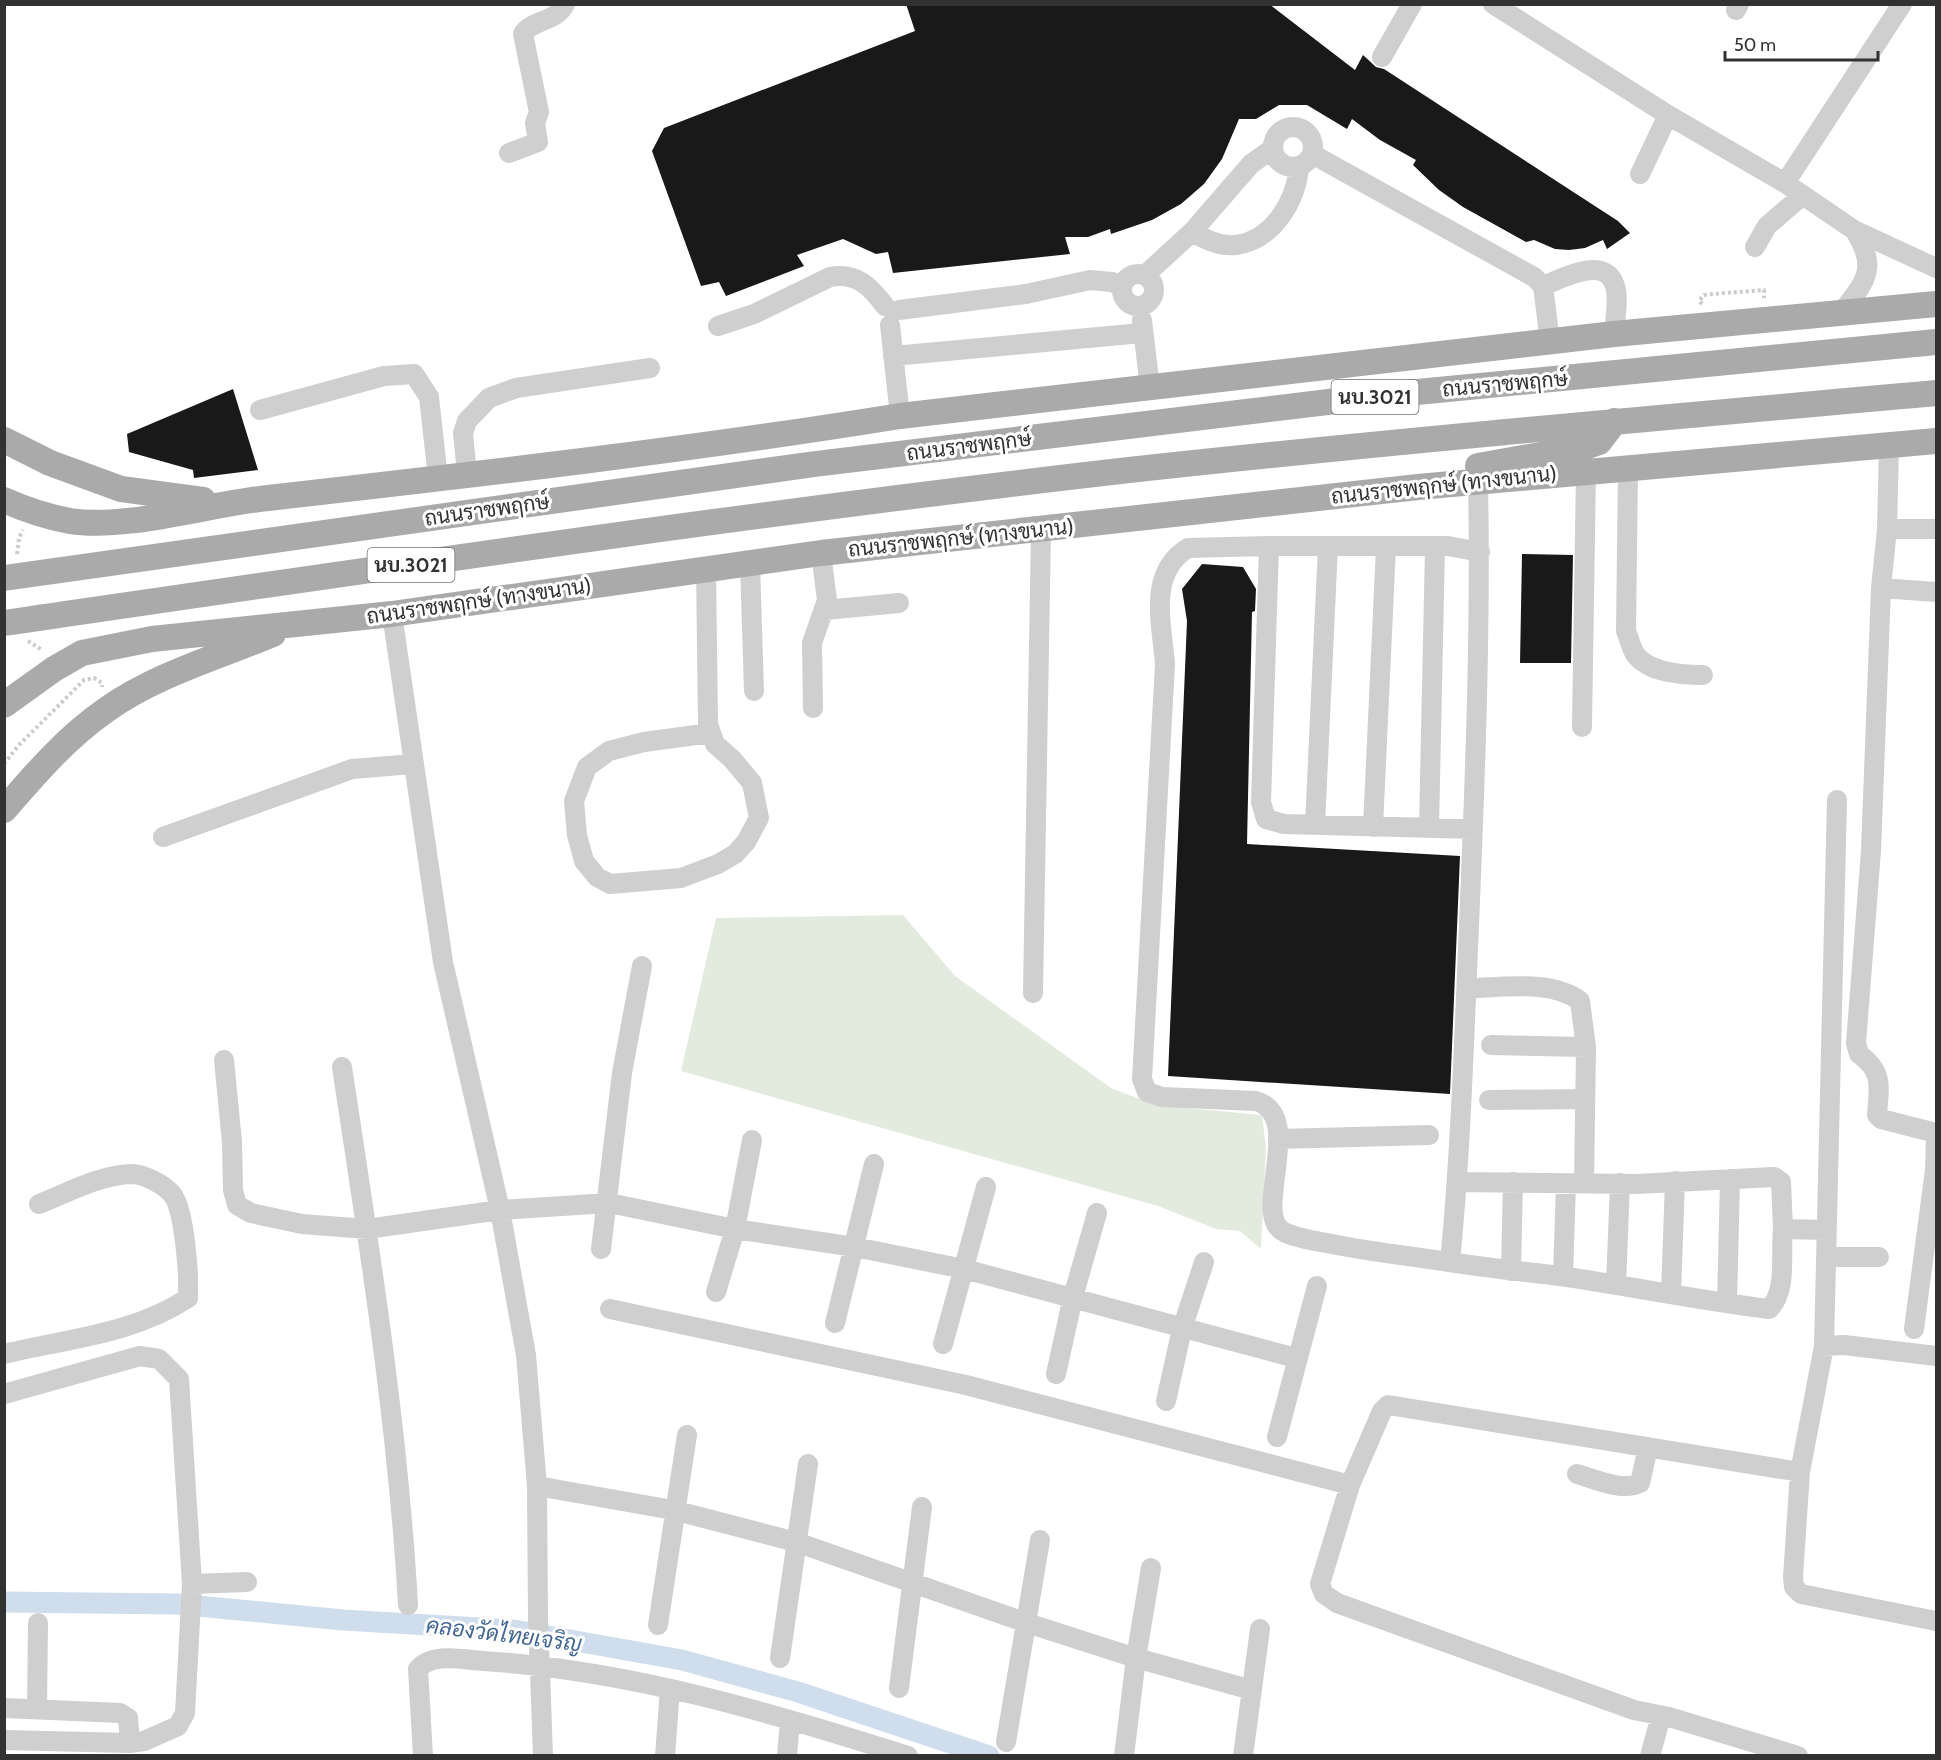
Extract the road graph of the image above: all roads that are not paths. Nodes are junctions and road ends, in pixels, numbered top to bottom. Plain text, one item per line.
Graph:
1 (565, 4) edge
2 (1493, 4) edge
3 (1902, 4) edge
4 (1409, 5) edge
5 (1382, 57) dead end
6 (1668, 116) junction
7 (1272, 149) junction
8 (509, 153) dead end
9 (1306, 160) junction
10 (1640, 174) dead end
11 (1785, 183) junction
12 (1803, 195) junction
13 (1854, 230) junction
14 (1192, 232) junction
15 (1755, 247) dead end
16 (1936, 268) edge
17 (1145, 275) junction
18 (1543, 286) junction
19 (1122, 287) junction
20 (1936, 304) edge
21 (1141, 306) junction
22 (891, 314) junction
23 (1840, 314) junction
24 (718, 326) dead end
25 (1142, 333) junction
26 (1614, 334) junction
27 (1550, 342) junction
28 (1936, 342) edge
29 (893, 356) junction
30 (650, 368) dead end
31 (1226, 378) junction
32 (1150, 388) junction
33 (1936, 393) edge
34 (1386, 395) junction
35 (260, 410) dead end
36 (900, 416) junction
37 (1615, 422) junction
38 (4, 440) edge
39 (1936, 441) edge
40 (1889, 445) junction
41 (1628, 468) junction
42 (1587, 471) junction
43 (467, 474) junction
44 (438, 478) junction
45 (1478, 481) junction
46 (1418, 487) junction
47 (4, 500) edge
48 (221, 503) junction
49 (1887, 529) junction
50 (1936, 529) edge
51 (1041, 530) junction
52 (1269, 546) junction
53 (1328, 546) junction
54 (1435, 547) junction
55 (1386, 548) junction
56 (1480, 552) junction
57 (821, 553) junction
58 (750, 563) junction
59 (706, 568) junction
60 (4, 578) edge
61 (1881, 588) junction
62 (1936, 592) edge
63 (899, 603) dead end
64 (825, 610) junction
65 (392, 614) junction
66 (4, 623) edge
67 (293, 626) junction
68 (1703, 675) dead end
69 (754, 691) dead end
70 (4, 705) edge
71 (813, 708) dead end
72 (1582, 727) dead end
73 (711, 733) junction
74 (413, 764) junction
75 (1838, 800) dead end
76 (4, 810) edge
77 (1316, 825) junction
78 (1373, 826) junction
79 (1429, 828) junction
80 (1473, 829) junction
81 (163, 837) dead end
82 (1837, 849) junction
83 (1871, 851) junction
84 (642, 966) dead end
85 (1467, 988) junction
86 (1034, 993) dead end
87 (1491, 1045) dead end
88 (1586, 1047) junction
89 (224, 1060) dead end
90 (342, 1067) dead end
91 (1585, 1099) junction
92 (1489, 1100) dead end
93 (1936, 1134) edge
94 (1429, 1135) dead end
95 (1278, 1139) junction
96 (752, 1140) dead end
97 (874, 1164) dead end
98 (1730, 1179) junction
99 (1458, 1182) junction
100 (1513, 1182) junction
101 (1575, 1182) junction
102 (1675, 1182) junction
103 (1620, 1184) junction
104 (986, 1187) dead end
105 (609, 1203) junction
106 (39, 1204) dead end
107 (500, 1210) junction
108 (1097, 1212) dead end
109 (367, 1229) junction
110 (735, 1229) junction
111 (1783, 1229) junction
112 (1825, 1230) junction
113 (855, 1247) junction
114 (601, 1249) dead end
115 (1827, 1257) junction
116 (1879, 1257) dead end
117 (1204, 1262) dead end
118 (1450, 1262) junction
119 (964, 1269) junction
120 (1511, 1271) junction
121 (1563, 1277) junction
122 (1616, 1285) junction
123 (1317, 1286) dead end
124 (716, 1292) dead end
125 (1671, 1294) junction
126 (1073, 1297) junction
127 (1727, 1303) junction
128 (610, 1309) dead end
129 (835, 1323) dead end
130 (1182, 1329) junction
131 (1914, 1329) dead end
132 (943, 1344) dead end
133 (1824, 1346) junction
134 (4, 1354) edge
135 (1936, 1356) edge
136 (1296, 1358) junction
137 (1056, 1374) dead end
138 (4, 1394) edge
139 (1166, 1401) dead end
140 (687, 1435) dead end
141 (1276, 1437) dead end
142 (1648, 1446) junction
143 (808, 1464) dead end
144 (1800, 1472) junction
145 (1577, 1474) dead end
146 (1350, 1485) junction
147 (537, 1486) junction
148 (922, 1507) dead end
149 (674, 1510) junction
150 (1040, 1540) dead end
151 (796, 1542) junction
152 (1151, 1568) dead end
153 (247, 1582) dead end
154 (912, 1582) junction
155 (192, 1590) junction
156 (408, 1605) dead end
157 (1936, 1621) edge
158 (38, 1623) dead end
159 (1027, 1623) junction
160 (658, 1625) dead end
161 (1260, 1629) dead end
162 (539, 1658) junction
163 (780, 1658) dead end
164 (1136, 1658) junction
165 (899, 1688) dead end
166 (670, 1689) junction
167 (1252, 1690) junction
168 (4, 1708) edge
169 (37, 1709) junction
170 (1661, 1716) junction
171 (790, 1720) junction
172 (4, 1740) edge
173 (1006, 1742) dead end
174 (130, 1743) junction
175 (423, 1755) edge
176 (543, 1755) edge
177 (665, 1755) edge
178 (787, 1755) edge
179 (906, 1755) edge
180 (1124, 1755) edge
181 (1243, 1755) edge
182 (1650, 1755) edge
183 (1798, 1755) edge

1 - 8 street
2 - 6 street
3 - 11 street
4 - 5 street
6 - 10 street
6 - 11 street
7 - 9 street
7 - 9 street
7 - 14 street
9 - 14 street
9 - 18 street
11 - 12 street
12 - 13 street
12 - 15 street
13 - 16 street
13 - 23 street
14 - 17 street
17 - 19 street
17 - 21 street
18 - 26 street
18 - 27 street
19 - 21 street
19 - 22 street
20 - 23 main road, นบ.3021
21 - 25 street
22 - 24 street
22 - 29 street
23 - 26 main road, นบ.3021
25 - 29 street
25 - 32 street
26 - 27 main road, นบ.3021
27 - 31 main road, นบ.3021
28 - 34 main road, ถนนราชพฤกษ์ / นบ.3021
29 - 36 street
30 - 43 street
31 - 32 main road, นบ.3021
31 - 34 main road
32 - 36 main road, นบ.3021
33 - 37 main road, ถนนราชพฤกษ์ / นบ.3021
34 - 60 main road, ถนนราชพฤกษ์ / นบ.3021
35 - 44 street
36 - 43 main road, นบ.3021
37 - 46 main road
37 - 66 main road, ถนนราชพฤกษ์ / นบ.3021
38 - 48 main road
39 - 40 main road, ถนนราชพฤกษ์ (ทางขนาน) / นบ.3021
40 - 41 main road, ถนนราชพฤกษ์ (ทางขนาน) / นบ.3021
40 - 49 street
41 - 42 main road, ถนนราชพฤกษ์ (ทางขนาน) / นบ.3021
41 - 68 street
42 - 45 main road, ถนนราชพฤกษ์ (ทางขนาน) / นบ.3021
42 - 72 street
43 - 44 main road, นบ.3021
44 - 48 main road, นบ.3021
45 - 46 main road, ถนนราชพฤกษ์ (ทางขนาน) / นบ.3021
45 - 56 street
46 - 51 main road, ถนนราชพฤกษ์ (ทางขนาน) / นบ.3021
47 - 48 main road, นบ.3021
49 - 50 street
49 - 61 street
51 - 57 main road, ถนนราชพฤกษ์ (ทางขนาน) / นบ.3021
51 - 86 street
52 - 53 street
52 - 77 street
52 - 95 street
53 - 55 street
53 - 77 street
54 - 55 street
54 - 56 street
54 - 79 street
55 - 78 street
56 - 80 street
57 - 58 main road, ถนนราชพฤกษ์ (ทางขนาน) / นบ.3021
57 - 64 street
58 - 59 main road, ถนนราชพฤกษ์ (ทางขนาน) / นบ.3021
58 - 69 street
59 - 65 main road, ถนนราชพฤกษ์ (ทางขนาน) / นบ.3021
59 - 73 street
61 - 62 street
61 - 83 street
63 - 64 street
64 - 71 street
65 - 67 main road, ถนนราชพฤกษ์ (ทางขนาน) / นบ.3021
65 - 74 street
67 - 70 main road, ถนนราชพฤกษ์ (ทางขนาน) / นบ.3021
67 - 76 main road
73 - 73 street
74 - 81 street
74 - 107 street
75 - 82 street
77 - 78 street
78 - 79 street
79 - 80 street
80 - 85 street
82 - 83 street
82 - 112 street
83 - 93 street
84 - 105 street
85 - 88 street
85 - 99 street
87 - 88 street
88 - 91 street
89 - 109 street
90 - 109 street
91 - 92 street
91 - 101 street
93 - 131 street
94 - 95 street
95 - 118 street
96 - 110 street
97 - 113 street
98 - 102 street
98 - 111 street
98 - 127 street
99 - 100 street
99 - 118 street
100 - 101 street
100 - 120 street
101 - 103 street
101 - 121 street
102 - 103 street
102 - 125 street
103 - 122 street
104 - 119 street
105 - 107 street
105 - 110 street
105 - 114 street
106 - 134 street
107 - 109 street
107 - 147 street
108 - 126 street
109 - 156 street
110 - 113 street
110 - 124 street
111 - 112 street
111 - 127 street
112 - 115 street
113 - 119 street
113 - 129 street
115 - 116 street
115 - 133 street
117 - 130 street
118 - 120 street
119 - 126 street
119 - 132 street
120 - 121 street
121 - 122 street
122 - 125 street
123 - 136 street
125 - 127 street
126 - 130 street
126 - 137 street
128 - 146 street
130 - 136 street
130 - 139 street
133 - 135 street
133 - 144 street
136 - 141 street
138 - 155 street
140 - 149 street
142 - 144 street
142 - 145 street
142 - 146 street
143 - 151 street
144 - 157 street
146 - 170 street
147 - 149 street
147 - 162 street
148 - 154 street
149 - 151 street
149 - 160 street
150 - 159 street
151 - 154 street
151 - 163 street
152 - 164 street
153 - 155 street
154 - 159 street
154 - 165 street
155 - 174 street
158 - 169 street
159 - 164 street
159 - 173 street
161 - 167 street
162 - 166 street
162 - 175 street
162 - 176 street
164 - 167 street
164 - 180 street
166 - 171 street
166 - 177 street
167 - 181 street
168 - 169 street
169 - 174 street
170 - 182 street
170 - 183 street
171 - 178 street
171 - 179 street
172 - 174 street

